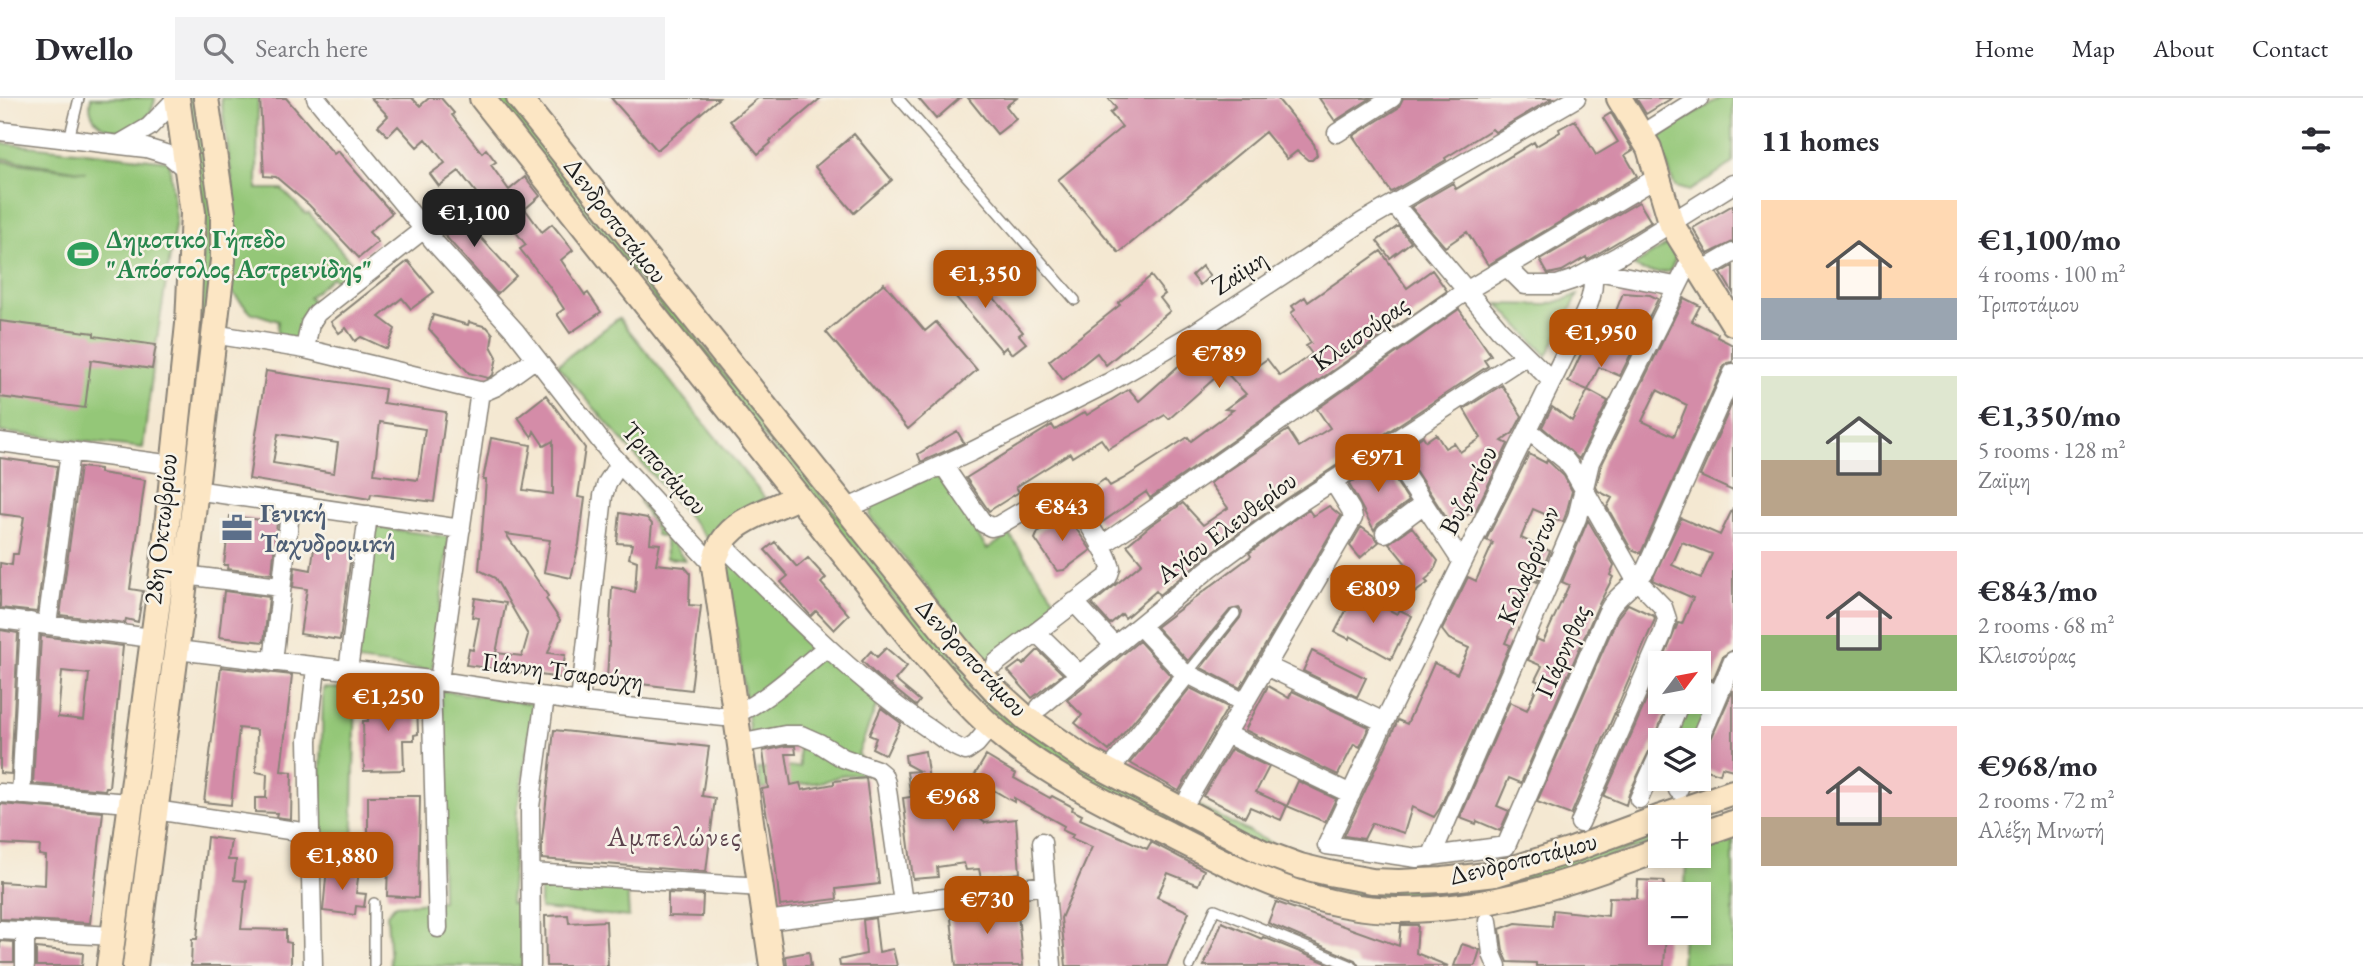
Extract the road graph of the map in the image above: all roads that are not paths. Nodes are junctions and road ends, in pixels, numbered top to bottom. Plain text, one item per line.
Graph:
1 (79, 98) edge
2 (177, 98) edge
3 (206, 98) edge
4 (316, 98) edge
5 (482, 98) edge
6 (519, 98) edge
7 (898, 98) edge
8 (1576, 98) edge
9 (1619, 98) edge
10 (1699, 98) edge
11 (1385, 100) edge
12 (0, 131) edge
13 (1338, 133) dead end
14 (1642, 134) junction
15 (69, 139) junction
16 (120, 144) junction
17 (189, 172) junction
18 (1658, 177) junction
19 (1733, 184) edge
20 (1394, 204) junction
21 (1671, 223) junction
22 (424, 229) junction
23 (1733, 253) edge
24 (1696, 265) junction
25 (1507, 267) junction
26 (1592, 270) junction
27 (1675, 286) junction
28 (1466, 291) junction
29 (1075, 300) dead end
30 (1733, 323) edge
31 (213, 334) junction
32 (305, 349) junction
33 (1525, 356) junction
34 (536, 358) junction
35 (1733, 373) edge
36 (1552, 381) junction
37 (480, 391) junction
38 (1528, 430) junction
39 (0, 442) edge
40 (1386, 446) junction
41 (70, 452) junction
42 (619, 464) junction
43 (173, 465) junction
44 (943, 465) junction
45 (1333, 481) junction
46 (1583, 488) junction
47 (195, 490) junction
48 (797, 497) junction
49 (291, 504) junction
50 (1424, 504) junction
51 (846, 509) junction
52 (368, 515) junction
53 (461, 529) junction
54 (1385, 533) dead end
55 (1101, 546) junction
56 (717, 554) junction
57 (1462, 562) junction
58 (186, 575) junction
59 (1637, 582) junction
60 (280, 587) junction
61 (1074, 602) junction
62 (1235, 614) dead end
63 (0, 619) edge
64 (38, 624) junction
65 (1140, 626) junction
66 (1036, 632) junction
67 (152, 638) junction
68 (1115, 646) junction
69 (826, 648) junction
70 (177, 650) junction
71 (1733, 661) edge
72 (273, 662) junction
73 (996, 663) dead end
74 (1266, 666) junction
75 (316, 668) junction
76 (348, 671) junction
77 (1080, 675) junction
78 (1186, 675) junction
79 (435, 681) junction
80 (1712, 692) edge
81 (1718, 695) junction
82 (545, 697) junction
83 (580, 702) junction
84 (1245, 703) junction
85 (1040, 707) dead end
86 (735, 715) junction
87 (1384, 722) junction
88 (990, 726) junction
89 (1704, 728) edge
90 (1226, 734) junction
91 (739, 744) junction
92 (1108, 772) junction
93 (1648, 779) edge
94 (1733, 792) edge
95 (0, 793) edge
96 (1351, 794) junction
97 (21, 795) junction
98 (1189, 797) dead end
99 (1639, 799) dead end
100 (130, 803) junction
101 (1696, 805) edge
102 (155, 810) junction
103 (1648, 822) edge
104 (1580, 823) dead end
105 (1733, 823) edge
106 (1711, 831) edge
107 (309, 833) junction
108 (1042, 842) dead end
109 (1648, 854) edge
110 (1432, 857) junction
111 (531, 873) junction
112 (1046, 885) junction
113 (762, 887) junction
114 (374, 903) dead end
115 (903, 903) junction
116 (766, 921) junction
117 (1488, 921) dead end
118 (438, 928) dead end
119 (0, 930) edge
120 (24, 931) junction
121 (114, 936) junction
122 (25, 966) edge
123 (109, 966) edge
124 (135, 966) edge
125 (313, 966) edge
126 (374, 966) edge
127 (531, 966) edge
128 (772, 966) edge
129 (1052, 966) edge
130 (1190, 966) edge
131 (1352, 966) edge
132 (1497, 966) edge

1 - 15 lane
2 - 16 street
2 - 17 main road, 28η Οκτωβρίου
3 - 31 main road, 28η Οκτωβρίου
4 - 22 street, Τριποτάμου
5 - 48 main road, Δενδροποτάμου
6 - 51 main road, Δενδροποτάμου
7 - 29 lane
8 - 20 street, Ζαϊμη
9 - 14 main road
10 - 14 street
11 - 13 street
12 - 15 street
14 - 18 main road
15 - 16 street
16 - 17 street
17 - 43 main road, 28η Οκτωβρίου
18 - 21 main road
18 - 25 street, Κλεισούρας
19 - 21 street
20 - 28 street
20 - 44 street, Ζαϊμη
21 - 24 main road
21 - 26 street
22 - 32 street
22 - 34 street, Τριποτάμου
23 - 24 street, Καλαβρύτων
24 - 27 street, Καλαβρύτων
24 - 30 main road
25 - 26 street
25 - 28 street, Κλεισούρας
26 - 27 street
26 - 36 street, Βυζαντίου
27 - 46 street, Καλαβρύτων
28 - 33 street
28 - 55 street, Κλεισούρας
31 - 32 street
31 - 47 main road, 28η Οκτωβρίου
32 - 37 street
33 - 36 street
33 - 40 street, Αγίου Ελευθερίου
34 - 37 street
34 - 42 street, Τριποτάμου
35 - 59 street, Πάρνηθας
36 - 38 street, Βυζαντίου
37 - 53 street
38 - 46 street
38 - 57 street, Βυζαντίου
39 - 41 street
40 - 45 street, Αγίου Ελευθερίου
40 - 50 street
41 - 43 street
41 - 64 street
42 - 56 street, Τριποτάμου
42 - 83 street
43 - 67 main road, 28η Οκτωβρίου
44 - 51 street, Ζαϊμη
44 - 55 street
45 - 65 street, Αγίου Ελευθερίου
45 - 74 street
46 - 59 street
46 - 110 street, Καλαβρύτων
47 - 49 street
47 - 58 main road, 28η Οκτωβρίου
48 - 56 main road
48 - 88 main road, Δενδροποτάμου
49 - 52 street
49 - 60 street
50 - 54 street
50 - 57 street
51 - 92 main road, Δενδροποτάμου
52 - 53 street
52 - 76 street
53 - 79 street
55 - 61 street
56 - 69 street, Τριποτάμου
56 - 86 main road
57 - 87 street, Βυζαντίου
58 - 60 street
58 - 70 main road, 28η Οκτωβρίου
59 - 104 street
59 - 110 street, Πάρνηθας
60 - 72 street
61 - 66 street
61 - 68 street
62 - 78 lane
63 - 64 street
64 - 67 street
64 - 97 street
65 - 68 street, Αγίου Ελευθερίου
65 - 78 street
66 - 73 street
66 - 77 street
67 - 100 main road, 28η Οκτωβρίου
68 - 77 street, Αγίου Ελευθερίου
69 - 86 street
69 - 88 street, Τριποτάμου
70 - 72 street, Γιάννη Τσαρούχη
70 - 102 main road, 28η Οκτωβρίου
71 - 81 street
72 - 75 street, Γιάννη Τσαρούχη
74 - 84 street
74 - 87 street
75 - 76 street, Γιάννη Τσαρούχη
75 - 107 street
76 - 79 street, Γιάννη Τσαρούχη
77 - 85 street, Αγίου Ελευθερίου
78 - 84 street
78 - 92 street
79 - 82 street, Γιάννη Τσαρούχη
79 - 118 street
80 - 81 street
81 - 89 street
82 - 83 street, Γιάννη Τσαρούχη
82 - 111 street
83 - 86 street, Γιάννη Τσαρούχη
84 - 90 street
86 - 91 main road
87 - 96 street, Βυζαντίου
88 - 109 main road, Δενδροποτάμου
90 - 96 street
90 - 98 street
91 - 113 main road
91 - 115 street
92 - 103 main road, Δενδροποτάμου
93 - 99 street
94 - 101 main road, Δενδροποτάμου
95 - 97 street
96 - 110 street, Βυζαντίου
97 - 100 street
100 - 121 main road, 28η Οκτωβρίου
102 - 107 street
102 - 124 main road, 28η Οκτωβρίου
105 - 106 main road
107 - 125 street
108 - 112 street
111 - 113 street
111 - 127 street
112 - 115 street
112 - 129 street
113 - 116 main road
114 - 126 lane
115 - 116 street
116 - 128 main road
117 - 132 street
119 - 120 street
120 - 121 street
120 - 122 street
121 - 123 main road, 28η Οκτωβρίου
130 - 131 lane

